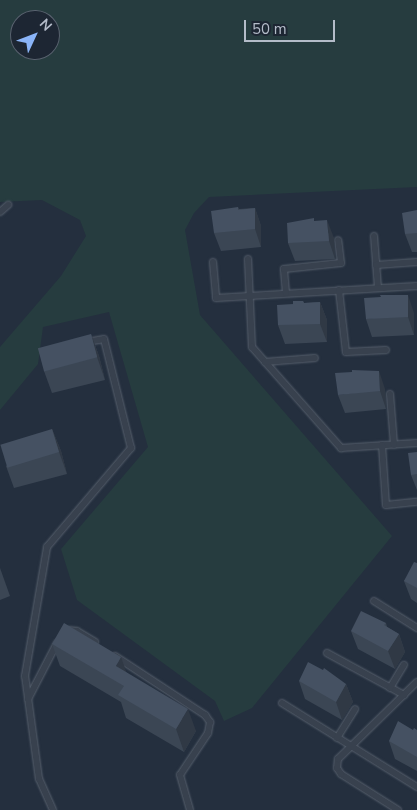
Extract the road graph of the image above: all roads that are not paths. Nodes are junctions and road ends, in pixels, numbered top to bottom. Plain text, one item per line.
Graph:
1 (8, 205) dead end
2 (0, 212) edge
3 (374, 236) dead end
4 (338, 240) dead end
5 (248, 259) dead end
6 (213, 262) dead end
7 (417, 262) edge
8 (376, 265) junction
9 (417, 286) edge
10 (378, 288) junction
11 (340, 290) junction
12 (286, 293) junction
13 (250, 295) junction
14 (78, 344) edge
15 (386, 350) dead end
16 (315, 358) dead end
17 (265, 362) junction
18 (390, 394) dead end
19 (417, 443) edge
20 (382, 445) junction
21 (394, 445) junction
22 (417, 502) edge
23 (374, 600) dead end
24 (417, 628) edge
25 (101, 646) edge
26 (109, 652) edge
27 (327, 653) dead end
28 (404, 664) dead end
29 (416, 683) edge
30 (390, 688) junction
31 (404, 695) junction
32 (27, 700) junction
33 (282, 703) dead end
34 (355, 709) dead end
35 (337, 738) junction
36 (349, 746) junction
37 (417, 787) edge
38 (53, 810) edge
39 (190, 810) edge
40 (398, 810) edge

1 - 2 lane
3 - 8 lane
4 - 12 lane
5 - 13 lane
6 - 13 lane
7 - 8 lane
8 - 10 lane
9 - 10 lane
10 - 11 lane
11 - 12 lane
11 - 15 lane
12 - 13 lane
13 - 17 lane
14 - 32 lane
16 - 17 lane
17 - 20 lane
18 - 21 lane
19 - 21 lane
20 - 21 lane
20 - 22 lane
23 - 24 lane
25 - 32 lane
26 - 39 lane
27 - 30 lane
28 - 30 lane
29 - 31 lane
30 - 31 lane
31 - 36 lane
32 - 38 lane
33 - 35 lane
34 - 35 lane
35 - 36 lane
36 - 37 lane
36 - 40 lane

